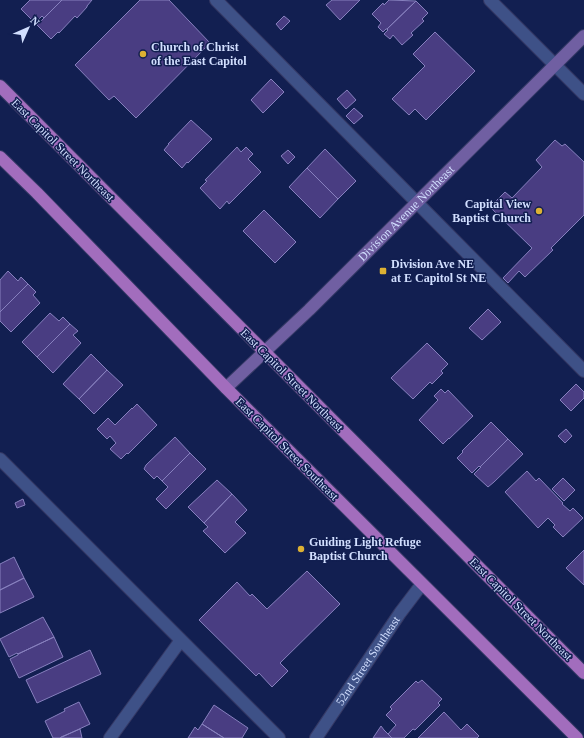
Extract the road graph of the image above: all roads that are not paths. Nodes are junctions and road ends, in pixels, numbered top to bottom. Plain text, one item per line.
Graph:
1 (216, 0) edge
2 (490, 0) edge
3 (584, 36) edge
4 (555, 65) junction
5 (0, 86) edge
6 (584, 94) edge
7 (0, 157) edge
8 (417, 202) junction
9 (264, 352) junction
10 (584, 371) edge
11 (226, 388) junction
12 (0, 459) edge
13 (422, 584) junction
14 (181, 640) junction
15 (584, 673) edge
16 (110, 738) edge
17 (279, 738) edge
18 (316, 738) edge
19 (577, 738) edge

1 - 8 street
2 - 4 street
3 - 4 street, Division Avenue Northeast
4 - 6 street
4 - 8 street, Division Avenue Northeast
5 - 9 main road, East Capitol Street Northeast
7 - 11 main road, East Capitol Street Southeast
8 - 9 street, Division Avenue Northeast
8 - 10 street
9 - 11 street, Division Avenue Northeast
9 - 15 main road, East Capitol Street Northeast
11 - 13 main road, East Capitol Street Southeast
12 - 14 street
13 - 18 street, 52nd Street Southeast
13 - 19 main road, East Capitol Street Southeast
14 - 16 street
14 - 17 street

